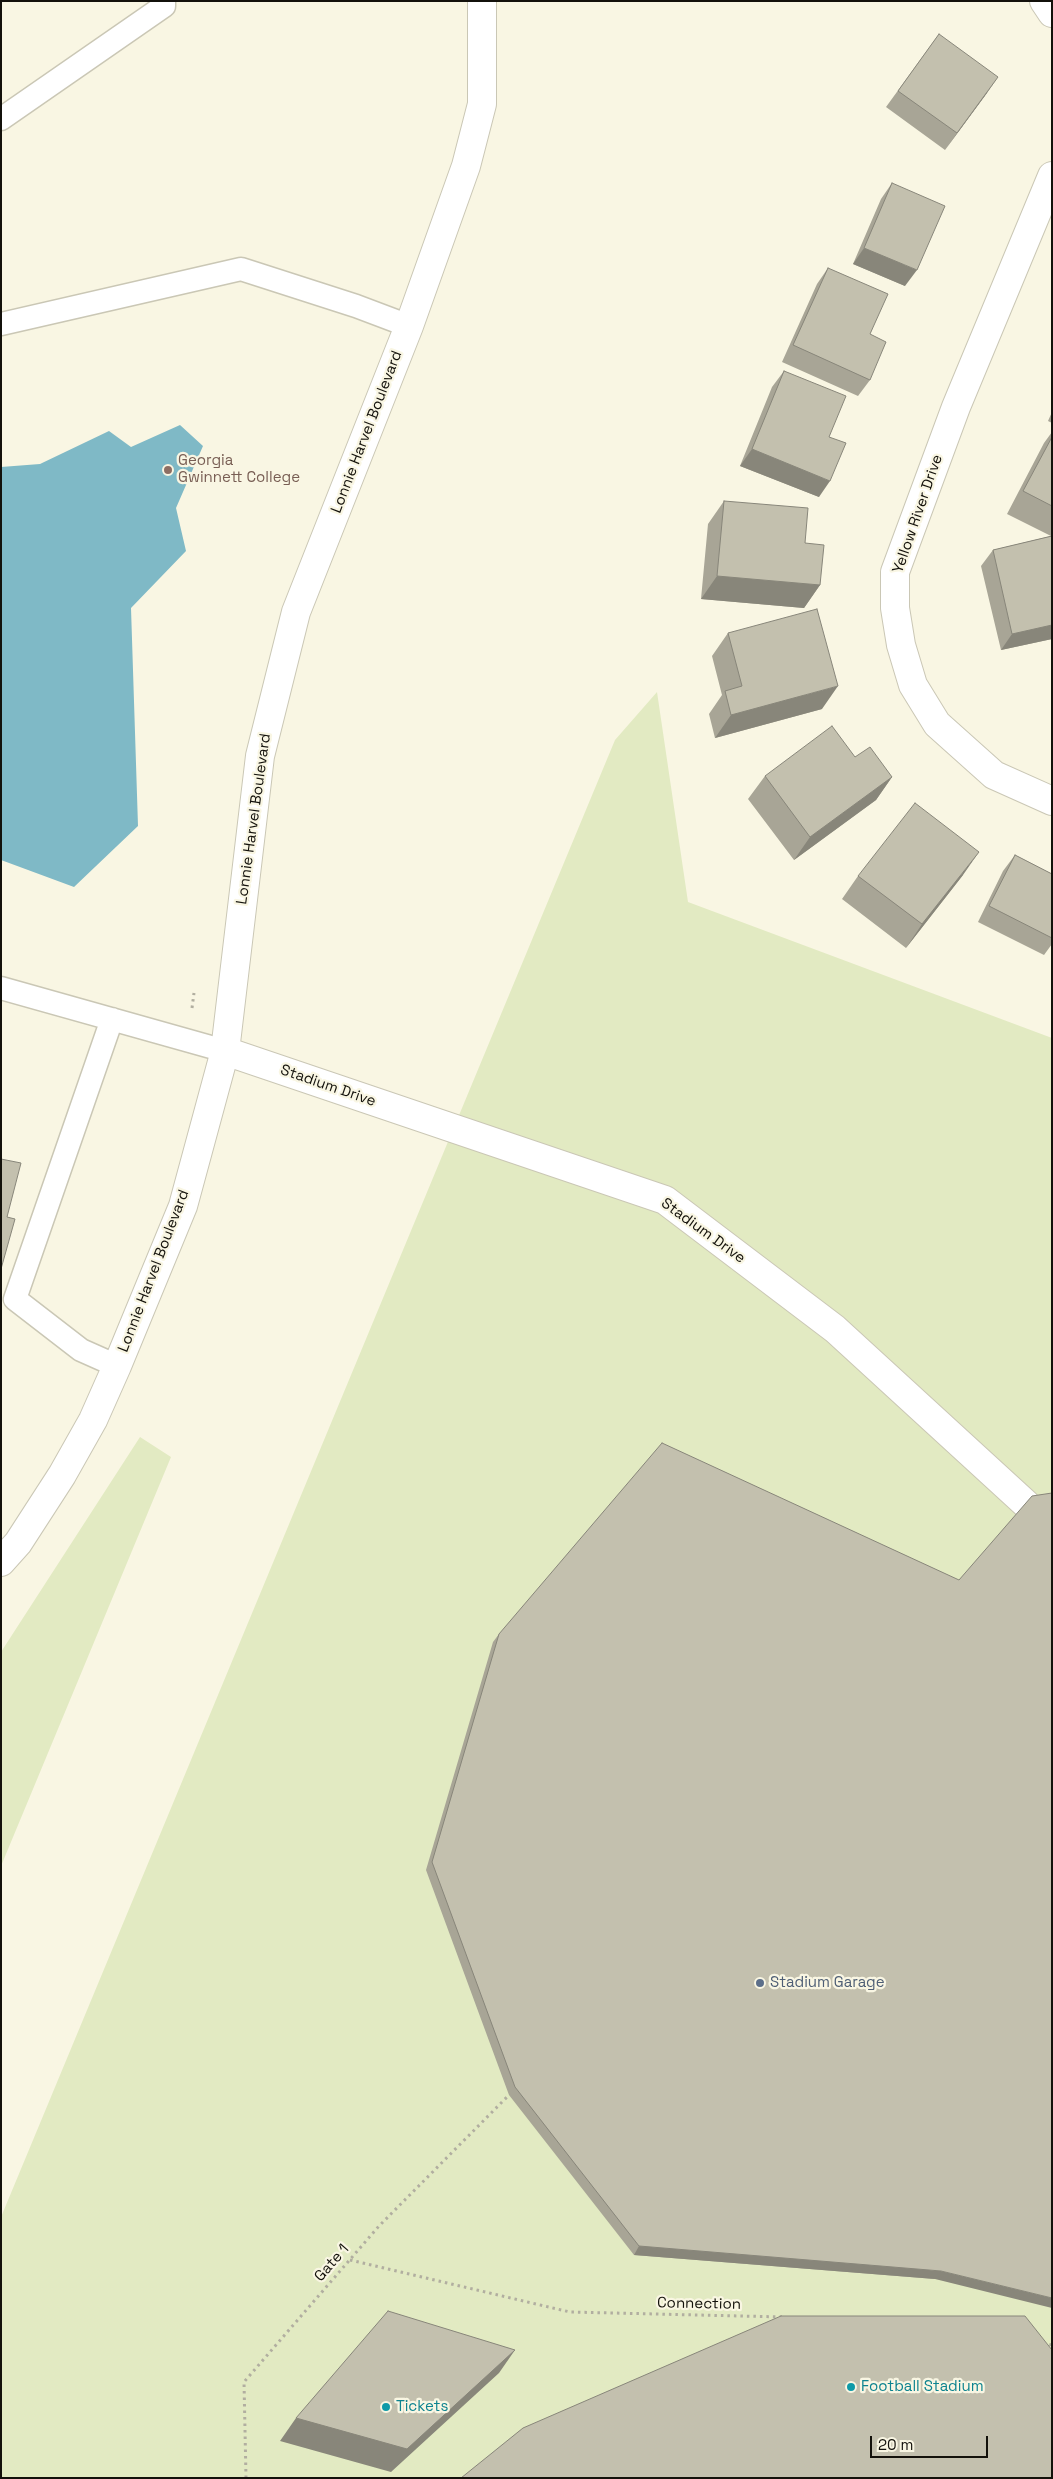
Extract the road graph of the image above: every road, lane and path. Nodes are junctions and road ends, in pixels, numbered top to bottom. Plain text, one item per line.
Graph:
1 (164, 1) edge
2 (482, 1) edge
3 (1044, 1) edge
4 (1052, 13) edge
5 (1, 119) edge
6 (1052, 176) edge
7 (1, 324) edge
8 (409, 326) junction
9 (1052, 801) edge
10 (1, 988) edge
11 (112, 1019) junction
12 (225, 1051) junction
13 (117, 1366) junction
14 (1026, 1504) edge
15 (1, 1562) edge
16 (509, 2096) dead end
17 (350, 2260) junction
18 (787, 2317) edge
19 (1042, 2343) edge
20 (1052, 2345) edge
21 (246, 2478) edge

1 - 5 lane
2 - 8 street, Lonnie Harvel Boulevard
3 - 4 street
6 - 9 street, Yellow River Drive
7 - 8 lane
8 - 12 street, Lonnie Harvel Boulevard
10 - 11 lane
11 - 12 lane
11 - 13 lane
12 - 13 street, Lonnie Harvel Boulevard
12 - 14 street, Stadium Drive
13 - 15 street, Lonnie Harvel Boulevard
16 - 17 path, Gate 1
17 - 18 path, Connection
17 - 21 path, Gate 1
19 - 20 path

